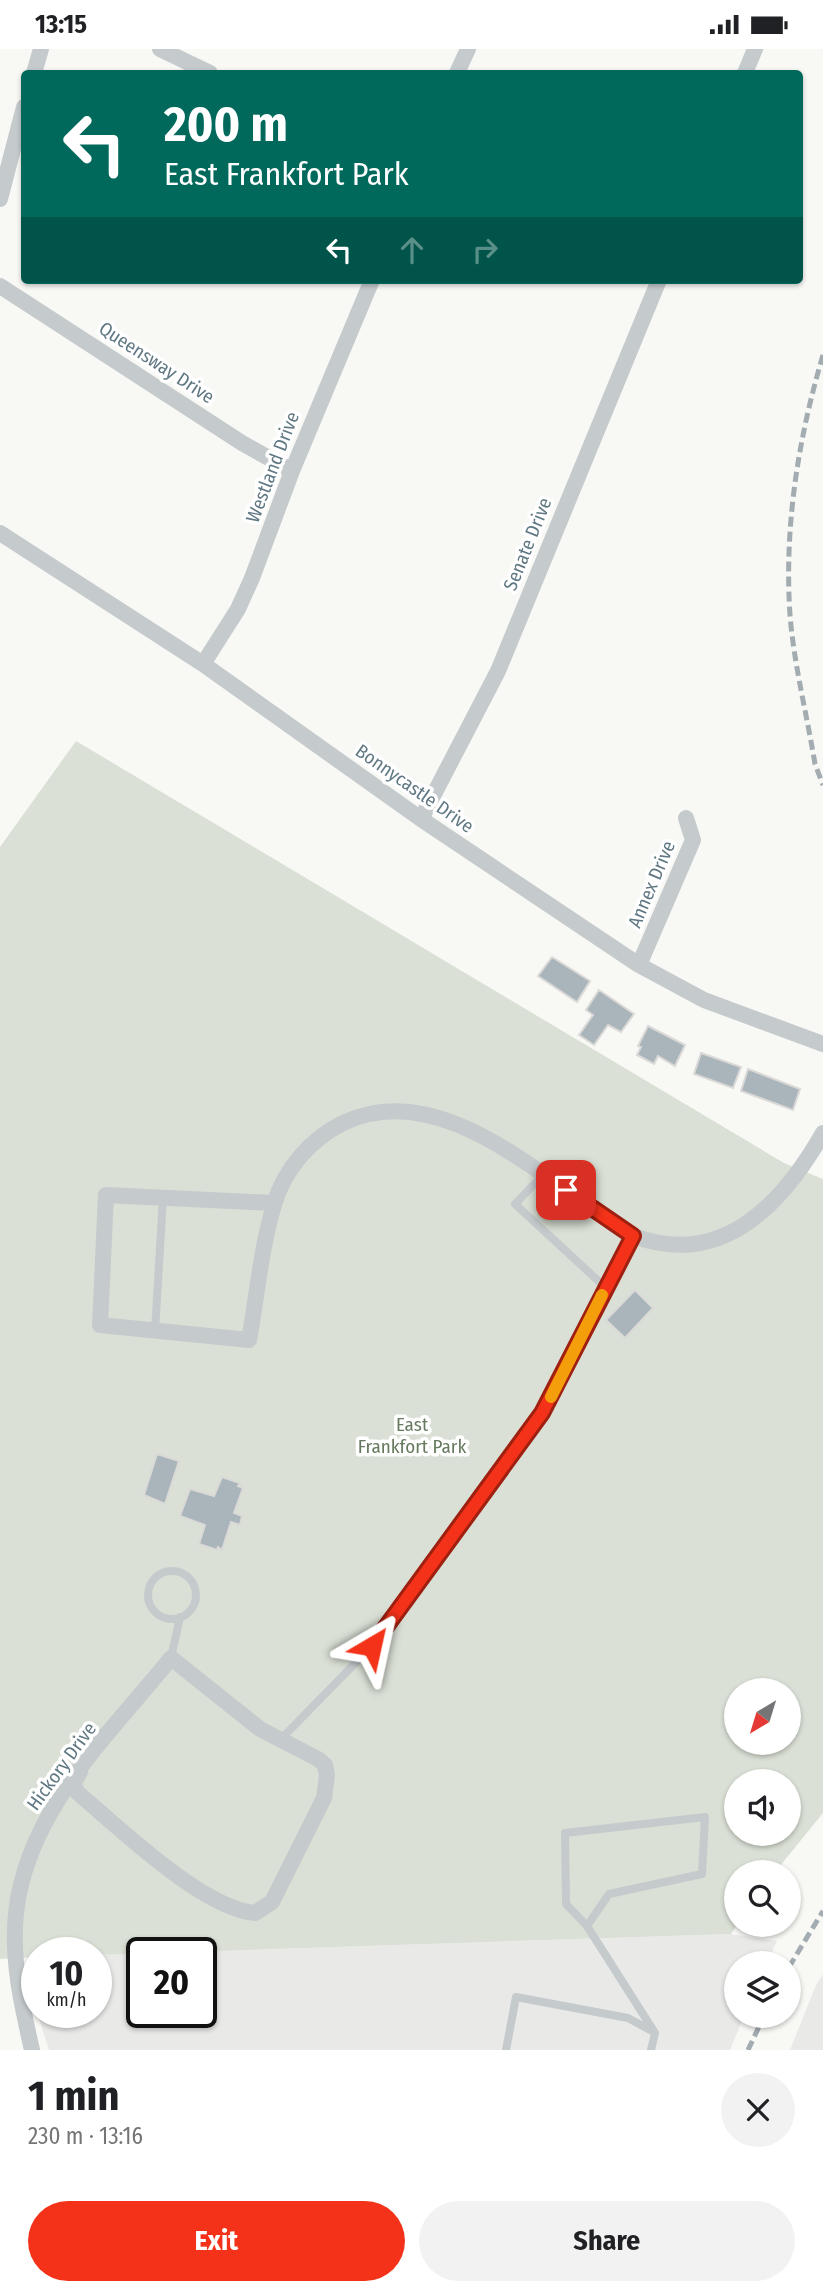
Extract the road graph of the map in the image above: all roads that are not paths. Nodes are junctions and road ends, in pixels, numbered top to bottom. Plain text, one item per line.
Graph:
1 (41, 49) edge
2 (160, 49) edge
3 (468, 49) edge
4 (755, 49) edge
5 (35, 70) edge
6 (204, 70) edge
7 (458, 70) edge
8 (746, 70) edge
9 (21, 118) edge
10 (0, 199) edge
11 (370, 284) edge
12 (657, 284) edge
13 (0, 286) edge
14 (292, 471) junction
15 (0, 533) edge
16 (203, 664) junction
17 (687, 818) dead end
18 (421, 819) junction
19 (639, 965) junction
20 (823, 1044) edge
21 (823, 1133) edge
22 (543, 1175) junction
23 (163, 1198) junction
24 (274, 1203) junction
25 (633, 1236) junction
26 (606, 1289) junction
27 (155, 1331) junction
28 (180, 1617) junction
29 (171, 1658) junction
30 (280, 1740) junction
31 (80, 1772) junction
32 (8, 1915) edge
33 (587, 1926) junction
34 (655, 2033) junction
35 (32, 2050) edge
36 (506, 2050) edge
37 (651, 2050) edge

1 - 5 street
2 - 6 street
3 - 7 street
4 - 8 street
9 - 10 street
11 - 14 street, Westland Drive
12 - 18 street, Senate Drive
13 - 14 street, Queensway Drive
14 - 16 street, Westland Drive
15 - 16 street, Bonnycastle Drive
16 - 18 street, Bonnycastle Drive
17 - 19 street, Annex Drive
18 - 19 street, Bonnycastle Drive
19 - 20 street, Bonnycastle Drive
21 - 25 street
22 - 24 street
22 - 25 street
22 - 26 lane
23 - 24 street
23 - 27 lane
23 - 27 street
24 - 27 street
25 - 26 lane
26 - 30 lane
28 - 28 lane
28 - 29 lane
29 - 30 street
29 - 31 street, Hickory Drive
30 - 31 street
31 - 32 street, Hickory Drive
32 - 35 street, Hickory Drive
33 - 33 lane
33 - 34 lane
34 - 36 lane
34 - 37 lane

